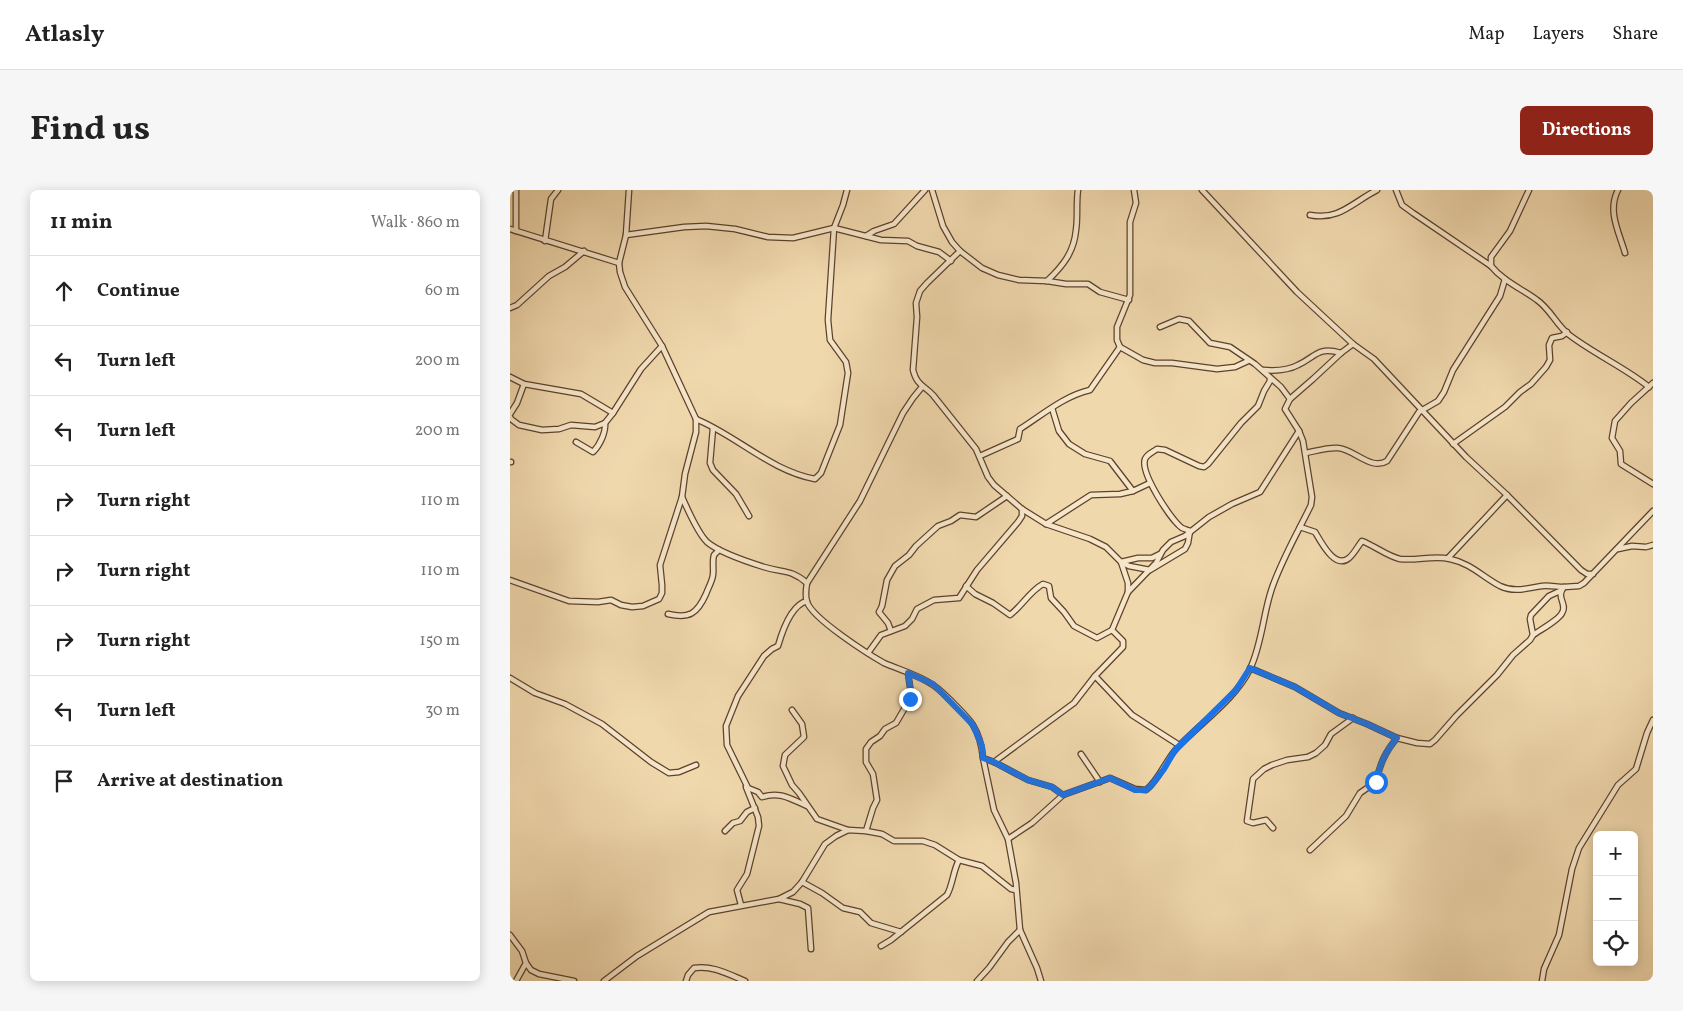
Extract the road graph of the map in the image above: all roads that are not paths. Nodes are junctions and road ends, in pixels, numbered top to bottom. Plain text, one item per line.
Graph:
1 (516, 190) edge
2 (558, 190) edge
3 (630, 190) edge
4 (847, 190) edge
5 (925, 190) edge
6 (932, 190) edge
7 (1078, 190) edge
8 (1134, 190) edge
9 (1202, 190) edge
10 (1377, 190) edge
11 (1396, 190) edge
12 (1529, 190) edge
13 (1618, 190) edge
14 (1310, 215) dead end
15 (834, 228) junction
16 (510, 229) edge
17 (516, 231) junction
18 (626, 234) junction
19 (866, 236) junction
20 (545, 241) junction
21 (584, 251) junction
22 (960, 251) junction
23 (1625, 252) dead end
24 (951, 261) junction
25 (620, 263) junction
26 (1491, 266) junction
27 (1505, 279) junction
28 (1047, 280) junction
29 (1129, 300) junction
30 (510, 308) edge
31 (1160, 327) dead end
32 (1567, 332) junction
33 (1353, 344) junction
34 (662, 346) junction
35 (1120, 347) junction
36 (1341, 353) junction
37 (1248, 361) junction
38 (1262, 370) junction
39 (510, 378) edge
40 (1270, 378) junction
41 (524, 384) junction
42 (1651, 385) edge
43 (922, 387) junction
44 (1290, 399) junction
45 (1052, 408) junction
46 (1422, 409) junction
47 (613, 414) junction
48 (510, 417) edge
49 (696, 419) junction
50 (605, 423) junction
51 (713, 428) junction
52 (1299, 431) junction
53 (576, 442) dead end
54 (1453, 444) junction
55 (1306, 453) junction
56 (980, 456) junction
57 (1150, 483) junction
58 (1653, 484) edge
59 (1133, 491) junction
60 (1507, 495) junction
61 (1006, 496) junction
62 (682, 497) junction
63 (1022, 509) junction
64 (1653, 511) edge
65 (749, 516) dead end
66 (1046, 524) junction
67 (1300, 527) junction
68 (1190, 531) junction
69 (1653, 545) edge
70 (1617, 549) junction
71 (719, 550) junction
72 (1161, 554) junction
73 (1448, 558) junction
74 (1121, 562) junction
75 (1150, 570) junction
76 (1593, 574) junction
77 (510, 580) edge
78 (807, 583) junction
79 (966, 586) junction
80 (1563, 588) junction
81 (1128, 592) junction
82 (807, 602) junction
83 (668, 614) dead end
84 (1112, 630) junction
85 (891, 631) junction
86 (1533, 635) junction
87 (868, 653) junction
88 (1250, 668) junction
89 (908, 673) junction
90 (1095, 676) junction
91 (510, 678) edge
92 (792, 710) dead end
93 (1353, 718) junction
94 (1653, 720) edge
95 (1397, 738) junction
96 (1180, 745) junction
97 (1081, 754) dead end
98 (983, 758) junction
99 (994, 762) junction
100 (696, 765) dead end
101 (1100, 782) junction
102 (746, 787) junction
103 (1063, 795) junction
104 (808, 806) junction
105 (755, 808) junction
106 (1273, 828) dead end
107 (848, 830) junction
108 (726, 831) dead end
109 (866, 831) junction
110 (1008, 839) junction
111 (1310, 850) dead end
112 (959, 860) junction
113 (802, 882) junction
114 (1016, 890) junction
115 (779, 899) junction
116 (741, 906) junction
117 (1020, 930) junction
118 (901, 932) junction
119 (510, 935) edge
120 (881, 946) dead end
121 (811, 950) dead end
122 (526, 963) junction
123 (547, 975) junction
124 (1541, 980) edge
125 (516, 981) edge
126 (546, 981) edge
127 (574, 981) edge
128 (604, 981) edge
129 (686, 981) edge
130 (745, 981) edge
131 (976, 981) edge
132 (1041, 981) edge

1 - 17 street
2 - 20 street
3 - 18 street
4 - 15 street
5 - 19 street
6 - 22 street
7 - 28 street
8 - 29 street
9 - 33 street
10 - 14 street
11 - 26 street
12 - 26 street
13 - 23 street
15 - 18 street
15 - 19 street
15 - 51 street
16 - 17 street
17 - 20 street
18 - 25 street
19 - 24 street
20 - 21 street
21 - 25 street
21 - 30 street
22 - 24 street
22 - 28 street
24 - 43 street
25 - 34 street
26 - 27 street
27 - 32 street
27 - 46 street
28 - 29 street
29 - 35 street
31 - 37 street
32 - 42 street
32 - 54 street
33 - 36 street
33 - 46 street
34 - 47 street
34 - 49 street
35 - 37 street
35 - 45 street
36 - 38 street
36 - 44 street
37 - 38 street
38 - 40 street
39 - 41 street
40 - 44 street
40 - 57 street
41 - 47 street
41 - 48 street
42 - 58 street
43 - 56 street
43 - 78 street
44 - 52 street
45 - 56 street
45 - 59 street
46 - 54 street
46 - 55 street
47 - 50 street
48 - 50 street
49 - 51 street
49 - 62 street
50 - 53 street
51 - 65 street
52 - 55 street
52 - 68 street
54 - 60 street
55 - 67 street
56 - 61 street
57 - 59 street
57 - 68 street
59 - 66 street
60 - 73 street
60 - 76 street
61 - 63 street
61 - 85 street
62 - 71 street
62 - 77 street
63 - 66 street
63 - 79 street
64 - 70 street
66 - 74 street
67 - 73 street
67 - 88 street
68 - 72 street
68 - 75 street
69 - 70 street
70 - 76 street
71 - 78 street
71 - 83 street
72 - 74 street
72 - 75 street
73 - 80 street
74 - 75 street
74 - 81 street
75 - 81 street
76 - 80 street
78 - 82 street
79 - 84 street
79 - 85 street
80 - 86 street
80 - 86 street
81 - 84 street
82 - 87 street
82 - 102 street
84 - 90 street
85 - 87 street
86 - 95 street
87 - 89 street
88 - 93 street
88 - 96 street
89 - 98 street
89 - 109 street
90 - 96 street
90 - 99 street
91 - 100 street
92 - 104 street
93 - 95 street
93 - 106 street
94 - 124 street
95 - 111 street
96 - 101 street
97 - 101 street
98 - 99 street
98 - 110 street
99 - 103 street
101 - 103 street
102 - 104 street
102 - 105 street
103 - 110 street
104 - 107 street
105 - 108 street
105 - 116 street
107 - 109 street
107 - 113 street
109 - 112 street
110 - 114 street
112 - 114 street
112 - 118 street
113 - 115 street
113 - 118 street
114 - 117 street
115 - 116 street
115 - 121 street
116 - 128 street
117 - 131 street
117 - 132 street
118 - 120 street
119 - 122 street
122 - 123 street
122 - 125 street
123 - 126 street
123 - 127 street
129 - 130 street

